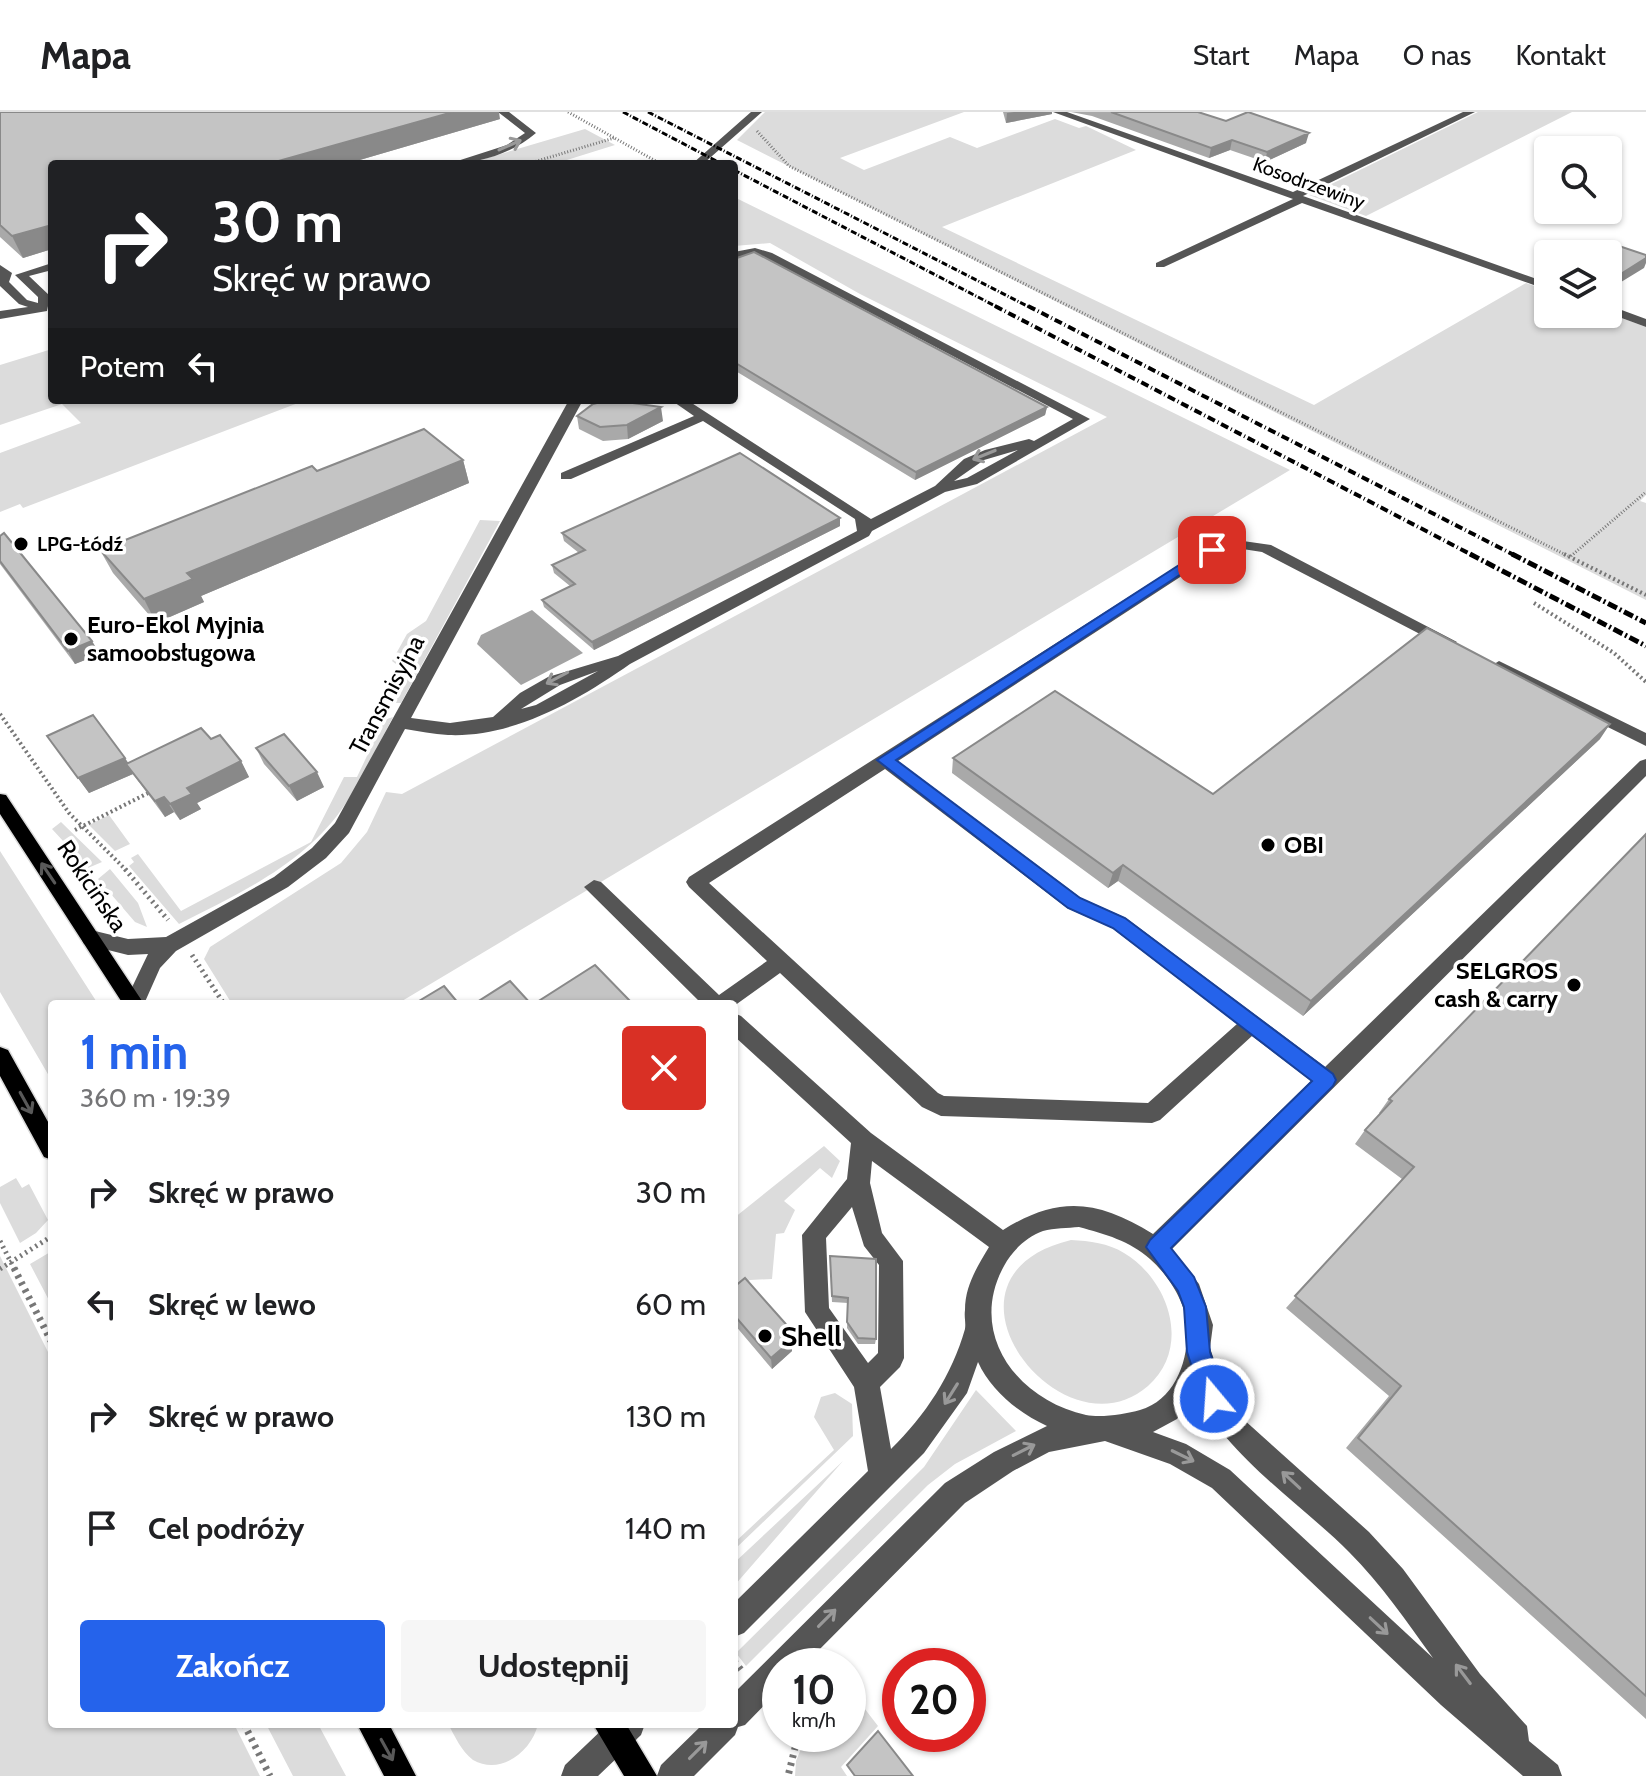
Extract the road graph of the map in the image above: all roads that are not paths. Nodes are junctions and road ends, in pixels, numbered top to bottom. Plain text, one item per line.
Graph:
1 (503, 112) edge
2 (757, 112) edge
3 (1058, 112) edge
4 (1470, 112) edge
5 (466, 160) edge
6 (702, 160) edge
7 (1298, 198) junction
8 (738, 254) edge
9 (1160, 265) dead end
10 (48, 267) edge
11 (3, 270) edge
12 (21, 275) junction
13 (1534, 282) edge
14 (47, 307) edge
15 (1622, 314) edge
16 (0, 315) edge
17 (1646, 323) edge
18 (0, 327) edge
19 (574, 404) edge
20 (684, 404) edge
21 (704, 416) junction
22 (566, 476) dead end
23 (866, 528) junction
24 (402, 723) junction
25 (1646, 740) edge
26 (885, 760) junction
27 (1646, 765) edge
28 (0, 800) edge
29 (594, 887) dead end
30 (91, 938) junction
31 (175, 941) junction
32 (781, 962) junction
33 (131, 1000) edge
34 (136, 1000) edge
35 (714, 1000) edge
36 (724, 1000) edge
37 (1252, 1023) junction
38 (738, 1026) edge
39 (0, 1056) edge
40 (1326, 1080) junction
41 (862, 1142) junction
42 (48, 1143) edge
43 (858, 1183) junction
44 (1004, 1244) junction
45 (1157, 1247) junction
46 (979, 1322) junction
47 (1199, 1352) junction
48 (866, 1382) junction
49 (1101, 1430) junction
50 (883, 1478) junction
51 (738, 1619) edge
52 (738, 1710) edge
53 (374, 1728) edge
54 (618, 1728) edge
55 (720, 1728) edge
56 (401, 1776) edge
57 (576, 1776) edge
58 (642, 1776) edge
59 (672, 1776) edge
60 (1549, 1776) edge

5 -> 1 street
2 - 6 street
3 - 7 street, Kosodrzewiny
4 - 7 street
7 - 9 street
7 - 13 street, Kosodrzewiny
8 - 23 street
10 - 12 street
11 - 12 street
11 - 14 street
12 - 14 street
14 - 16 street
14 - 18 street
15 - 17 street
19 - 24 street, Transmisyjna
20 - 21 street
21 - 22 street
21 - 23 street
23 - 24 street
24 - 31 street, Transmisyjna
25 - 26 street
26 - 32 street
26 - 37 street
27 - 40 street
30 -> 28 main road, Rokicińska
29 - 35 street
30 - 31 street
30 - 33 main road, Rokicińska
31 - 34 street
32 - 36 street
32 - 37 street
37 - 40 street
38 - 41 street
39 -> 42 main road
40 - 45 street
41 - 43 street
41 - 44 street
43 - 48 street
43 - 48 street
44 - 45 street
44 - 46 street
45 - 47 street
46 - 49 street
46 -> 50 street
47 - 49 street
60 -> 47 street
48 - 50 street
52 -> 49 street
49 -> 60 street
50 - 51 street
53 -> 56 main road
54 - 57 street
54 - 58 main road
59 -> 55 street

